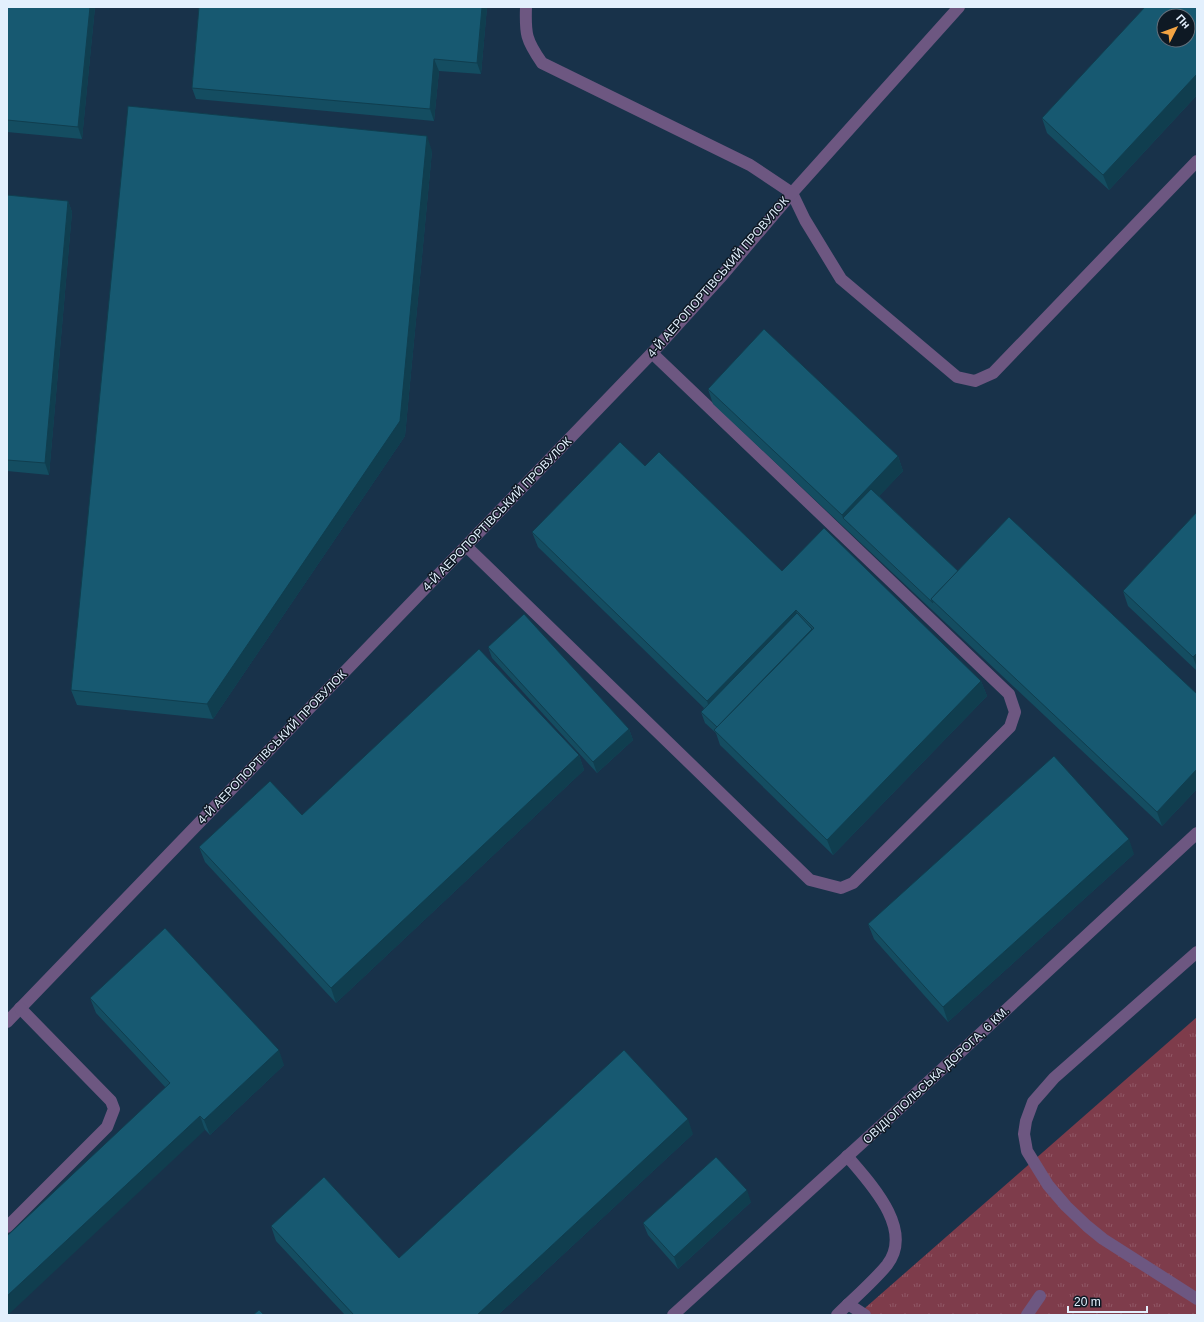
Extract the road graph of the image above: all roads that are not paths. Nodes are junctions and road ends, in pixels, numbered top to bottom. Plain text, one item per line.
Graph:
1 (526, 7) edge
2 (959, 7) edge
3 (1197, 161) edge
4 (792, 193) junction
5 (652, 354) junction
6 (466, 546) junction
7 (1197, 833) edge
8 (1197, 952) edge
9 (20, 1008) junction
10 (7, 1022) edge
11 (847, 1156) junction
12 (7, 1227) edge
13 (1040, 1296) dead end
14 (1197, 1299) edge
15 (848, 1304) junction
16 (673, 1315) edge
17 (837, 1315) edge
18 (866, 1315) edge
19 (1027, 1315) edge

1 - 4 street
2 - 4 street, 4-Й АЕРОПОРТІВСЬКИЙ ПРОВУЛОК
3 - 4 street
4 - 5 street, 4-Й АЕРОПОРТІВСЬКИЙ ПРОВУЛОК
5 - 6 street, 4-Й АЕРОПОРТІВСЬКИЙ ПРОВУЛОК
5 - 6 street
6 - 9 street, 4-Й АЕРОПОРТІВСЬКИЙ ПРОВУЛОК
7 - 11 street, ОВІДІОПОЛЬСЬКА ДОРОГА, 6 КМ.
8 - 14 street
9 - 10 street, 4-Й АЕРОПОРТІВСЬКИЙ ПРОВУЛОК
9 - 12 street
11 - 15 street
11 - 16 street, ОВІДІОПОЛЬСЬКА ДОРОГА, 6 КМ.
13 - 19 street
15 - 17 street
15 - 18 street

